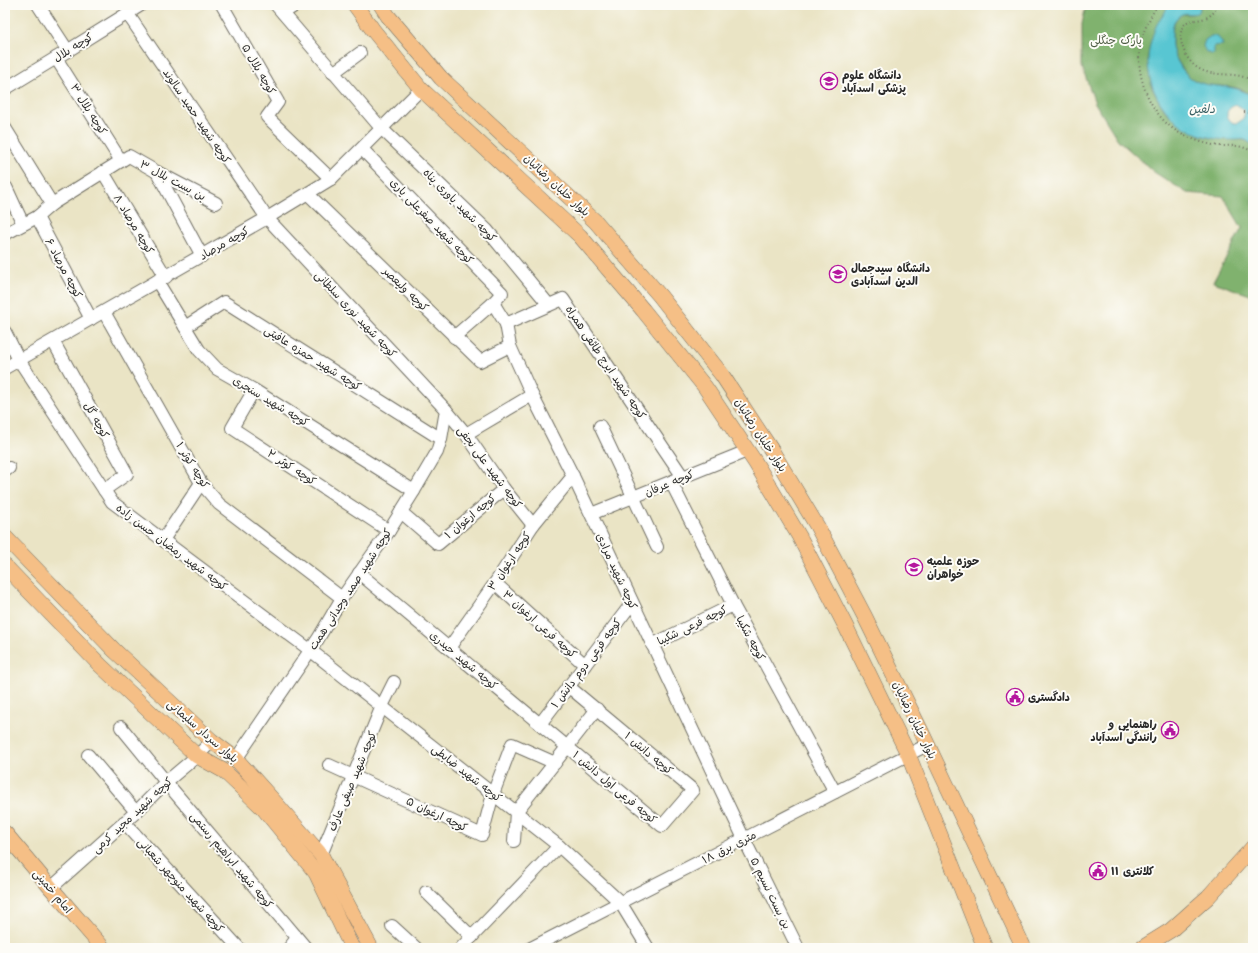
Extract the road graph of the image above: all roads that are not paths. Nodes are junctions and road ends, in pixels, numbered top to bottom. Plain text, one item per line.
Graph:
1 (38, 5) edge
2 (141, 5) edge
3 (222, 5) edge
4 (296, 5) edge
5 (355, 5) edge
6 (381, 5) edge
7 (279, 9) edge
8 (128, 13) junction
9 (68, 51) junction
10 (360, 53) dead end
11 (56, 58) junction
12 (333, 73) junction
13 (437, 73) junction
14 (5, 89) edge
15 (421, 89) junction
16 (5, 128) edge
17 (381, 128) junction
18 (362, 149) junction
19 (125, 158) junction
20 (103, 172) junction
21 (157, 172) junction
22 (331, 179) junction
23 (6, 187) edge
24 (308, 194) junction
25 (216, 203) dead end
26 (52, 204) junction
27 (37, 216) junction
28 (267, 218) junction
29 (23, 224) junction
30 (5, 234) edge
31 (202, 256) junction
32 (161, 279) junction
33 (493, 303) junction
34 (549, 305) junction
35 (104, 312) junction
36 (91, 319) junction
37 (506, 324) junction
38 (184, 327) junction
39 (5, 332) edge
40 (454, 337) junction
41 (53, 341) junction
42 (510, 346) junction
43 (20, 360) junction
44 (5, 368) edge
45 (254, 390) junction
46 (532, 395) junction
47 (446, 410) junction
48 (600, 426) dead end
49 (466, 434) junction
50 (441, 439) junction
51 (747, 451) junction
52 (573, 476) junction
53 (683, 477) junction
54 (202, 482) junction
55 (671, 482) junction
56 (504, 489) junction
57 (104, 490) junction
58 (414, 491) junction
59 (634, 497) junction
60 (401, 512) junction
61 (591, 514) junction
62 (533, 525) junction
63 (389, 531) junction
64 (5, 537) edge
65 (163, 540) junction
66 (657, 547) dead end
67 (5, 566) edge
68 (359, 573) junction
69 (495, 583) junction
70 (342, 598) junction
71 (632, 603) junction
72 (733, 605) junction
73 (652, 645) junction
74 (449, 648) junction
75 (310, 650) junction
76 (584, 665) junction
77 (394, 682) dead end
78 (568, 686) junction
79 (382, 706) junction
80 (597, 710) junction
81 (540, 724) junction
82 (122, 727) dead end
83 (212, 741) junction
84 (927, 745) junction
85 (568, 747) junction
86 (908, 754) junction
87 (88, 755) dead end
88 (197, 756) junction
89 (236, 759) junction
90 (555, 763) junction
91 (329, 764) dead end
92 (224, 771) junction
93 (354, 775) junction
94 (166, 782) junction
95 (835, 792) junction
96 (493, 794) junction
97 (136, 812) junction
98 (516, 812) junction
99 (124, 822) junction
100 (662, 826) joint
101 (5, 833) edge
102 (744, 839) junction
103 (514, 841) dead end
104 (559, 846) junction
105 (1253, 847) edge
106 (321, 855) junction
107 (51, 888) junction
108 (426, 892) dead end
109 (620, 902) junction
110 (392, 926) dead end
111 (472, 937) junction
112 (297, 938) junction
113 (537, 947) edge
114 (103, 948) edge
115 (239, 948) edge
116 (289, 948) edge
117 (306, 948) edge
118 (352, 948) edge
119 (371, 948) edge
120 (416, 948) edge
121 (461, 948) edge
122 (648, 948) edge
123 (798, 948) edge
124 (985, 948) edge
125 (1024, 948) edge
126 (1142, 948) edge

1 - 9 street
2 - 8 street, کوچه بلال
3 - 22 street, کوچه بلال ۵
4 - 7 street
5 - 15 main road, بلوار خلبان رضائیان
6 - 13 main road, بلوار خلبان رضائیان
7 - 12 street, کوچه شهید یاوری پناه
8 - 9 street, کوچه بلال
8 - 28 street, کوچه شهید حمید سالوند
9 - 11 street, کوچه بلال
10 - 12 street
11 - 14 street, کوچه بلال
11 - 19 street, کوچه بلال ۳
12 - 17 street, کوچه شهید یاوری پناه
13 - 15 main road
13 - 84 main road, بلوار خلبان رضائیان
15 - 17 street, کوچه مرصاد
15 - 51 main road, بلوار خلبان رضائیان
16 - 26 street
17 - 18 street, کوچه مرصاد
17 - 34 street, کوچه شهید یاوری پناه
18 - 22 street, کوچه مرصاد
18 - 33 street, کوچه شهید صفرعلی یاری
19 - 20 street
19 - 21 street, بن بست بلال ۳
20 - 26 street
20 - 32 street, کوچه مرصاد ۸
21 - 25 street, بن بست بلال ۳
21 - 31 street
22 - 24 street, کوچه مرصاد
23 - 29 street
24 - 28 street, کوچه مرصاد
24 - 40 street, کوچه ولیعصر
26 - 27 street
27 - 29 street
27 - 36 street, کوچه مرصاد ۶
28 - 31 street, کوچه مرصاد
28 - 47 street, کوچه شهید نوری سلطانی
29 - 30 street
31 - 32 street, کوچه مرصاد
32 - 35 street, کوچه مرصاد
32 - 38 street, کوچه شهید سنجری
33 - 37 street, کوچه شهید مرادی
33 - 40 street
34 - 37 street, کوچه شهید ایرج طائفی همراه
34 - 53 street, کوچه شهید ایرج طائفی همراه
35 - 36 street, کوچه مرصاد
35 - 54 street, کوچه کوثر ۱
36 - 41 street, کوچه مرصاد
37 - 42 street, کوچه شهید مرادی
38 - 45 street, کوچه شهید سنجری
38 - 50 street, کوچه شهید حمزه عافیتی
39 - 43 street, کوچه شهید رمضان حسن زاده
40 - 42 street, کوچه ولیعصر
41 - 43 street, کوچه مرصاد
41 - 57 street, کوچه گل
42 - 46 street, کوچه شهید مرادی
43 - 44 street, کوچه مرصاد
43 - 57 street, کوچه شهید رمضان حسن زاده
45 - 58 street, کوچه شهید سنجری
45 - 63 street, کوچه کوثر ۲
46 - 49 street
46 - 52 street, کوچه شهید مرادی
47 - 49 street, کوچه شهید علی نجفی
47 - 50 street, کوچه شهید صمد وجدانی همت
48 - 59 street
49 - 56 street, کوچه شهید علی نجفی
50 - 58 street, کوچه شهید صمد وجدانی همت
51 - 53 street, کوچه عرفان
51 - 86 main road, بلوار خلبان رضائیان
52 - 61 street, کوچه شهید مرادی
52 - 62 street, کوچه ارغوان ۳
53 - 55 street, کوچه عرفان
54 - 65 street
54 - 70 street, کوچه کوثر ۱
55 - 59 street, کوچه عرفان
55 - 72 street, کوچه شکیبا
56 - 60 street, کوچه ارغوان ۱
56 - 62 street, کوچه شهید علی نجفی
57 - 65 street, کوچه شهید رمضان حسن زاده
58 - 60 street, کوچه شهید صمد وجدانی همت
59 - 61 street, کوچه عرفان
59 - 66 street
60 - 63 street, کوچه شهید صمد وجدانی همت
61 - 71 street, کوچه شهید مرادی
62 - 69 street, کوچه ارغوان ۳
63 - 68 street, کوچه شهید صمد وجدانی همت
64 - 83 main road, بلوار سردار سلیمانی
65 - 75 street, کوچه شهید رمضان حسن زاده
67 - 88 main road, بلوار سردار سلیمانی
68 - 70 street, کوچه شهید صمد وجدانی همت
68 - 74 street, کوچه شهید حیدری
69 - 74 street, کوچه ارغوان ۳
69 - 76 street, کوچه فرعی ارغوان ۳
70 - 75 street, کوچه شهید صمد وجدانی همت
71 - 73 street, کوچه شهید مرادی
71 - 76 street, کوچه فرعی دوم دانش ۱
72 - 73 street, کوچه فرعی شکیبا
72 - 95 street, کوچه شکیبا
73 - 102 street, کوچه شهید مرادی
74 - 81 street, کوچه شهید حیدری
75 - 79 street, کوچه شهید ضابطی
75 - 89 street, کوچه شهید صمد وجدانی همت
76 - 78 street, کوچه فرعی دوم دانش ۱
77 - 79 street, کوچه شهید صیفی عارف
78 - 80 street, کوچه دانش ۱
78 - 81 street, کوچه فرعی دوم دانش ۱
79 - 93 street, کوچه شهید صیفی عارف
79 - 96 street, کوچه شهید ضابطی
80 - 85 street
80 - 100 street, کوچه دانش ۱
81 - 85 street, کوچه شهید حیدری
82 - 94 street, کوچه شهید ابراهیم رستمی
83 - 88 street, کوچه شهید مجید کرمی
83 - 89 main road, بلوار سردار سلیمانی
84 - 86 street, ۱۸ متری برق
84 - 125 main road, بلوار خلبان رضائیان
85 - 90 street
85 - 100 street, کوچه فرعی اول دانش ۱
86 - 95 street, ۱۸ متری برق
86 - 124 main road, بلوار خلبان رضائیان
87 - 97 street
88 - 92 main road, بلوار سردار سلیمانی
88 - 94 street, کوچه شهید مجید کرمی
89 - 92 main road
89 - 106 main road, بلوار سردار سلیمانی
90 - 96 street
90 - 98 street
91 - 93 street
92 - 118 main road, بلوار سردار سلیمانی
93 - 96 street, کوچه ارغوان ۵
93 - 106 street, کوچه شهید صیفی عارف
94 - 97 street, کوچه شهید مجید کرمی
94 - 112 street, کوچه شهید ابراهیم رستمی
95 - 102 street, ۱۸ متری برق
96 - 98 street, کوچه شهید ضابطی
97 - 99 street, کوچه شهید مجید کرمی
98 - 103 street
98 - 104 street, کوچه شهید ضابطی
99 - 107 street, کوچه شهید مجید کرمی
99 - 115 street, کوچه شهید منوچهر شعبانی
101 - 107 main road, امام خمینی
102 - 109 street, ۱۸ متری برق
102 - 123 street, بن بست نسیم ۵
104 - 109 street, کوچه شهید ضابطی
104 - 111 street
105 - 126 main road
106 - 119 main road, بلوار سردار سلیمانی
107 - 114 main road, امام خمینی
108 - 111 street
109 - 113 street, ۱۸ متری برق
109 - 122 street, کوچه شهید ضابطی
110 - 120 street
111 - 121 street
112 - 116 street
112 - 117 street, کوچه شهید ابراهیم رستمی

